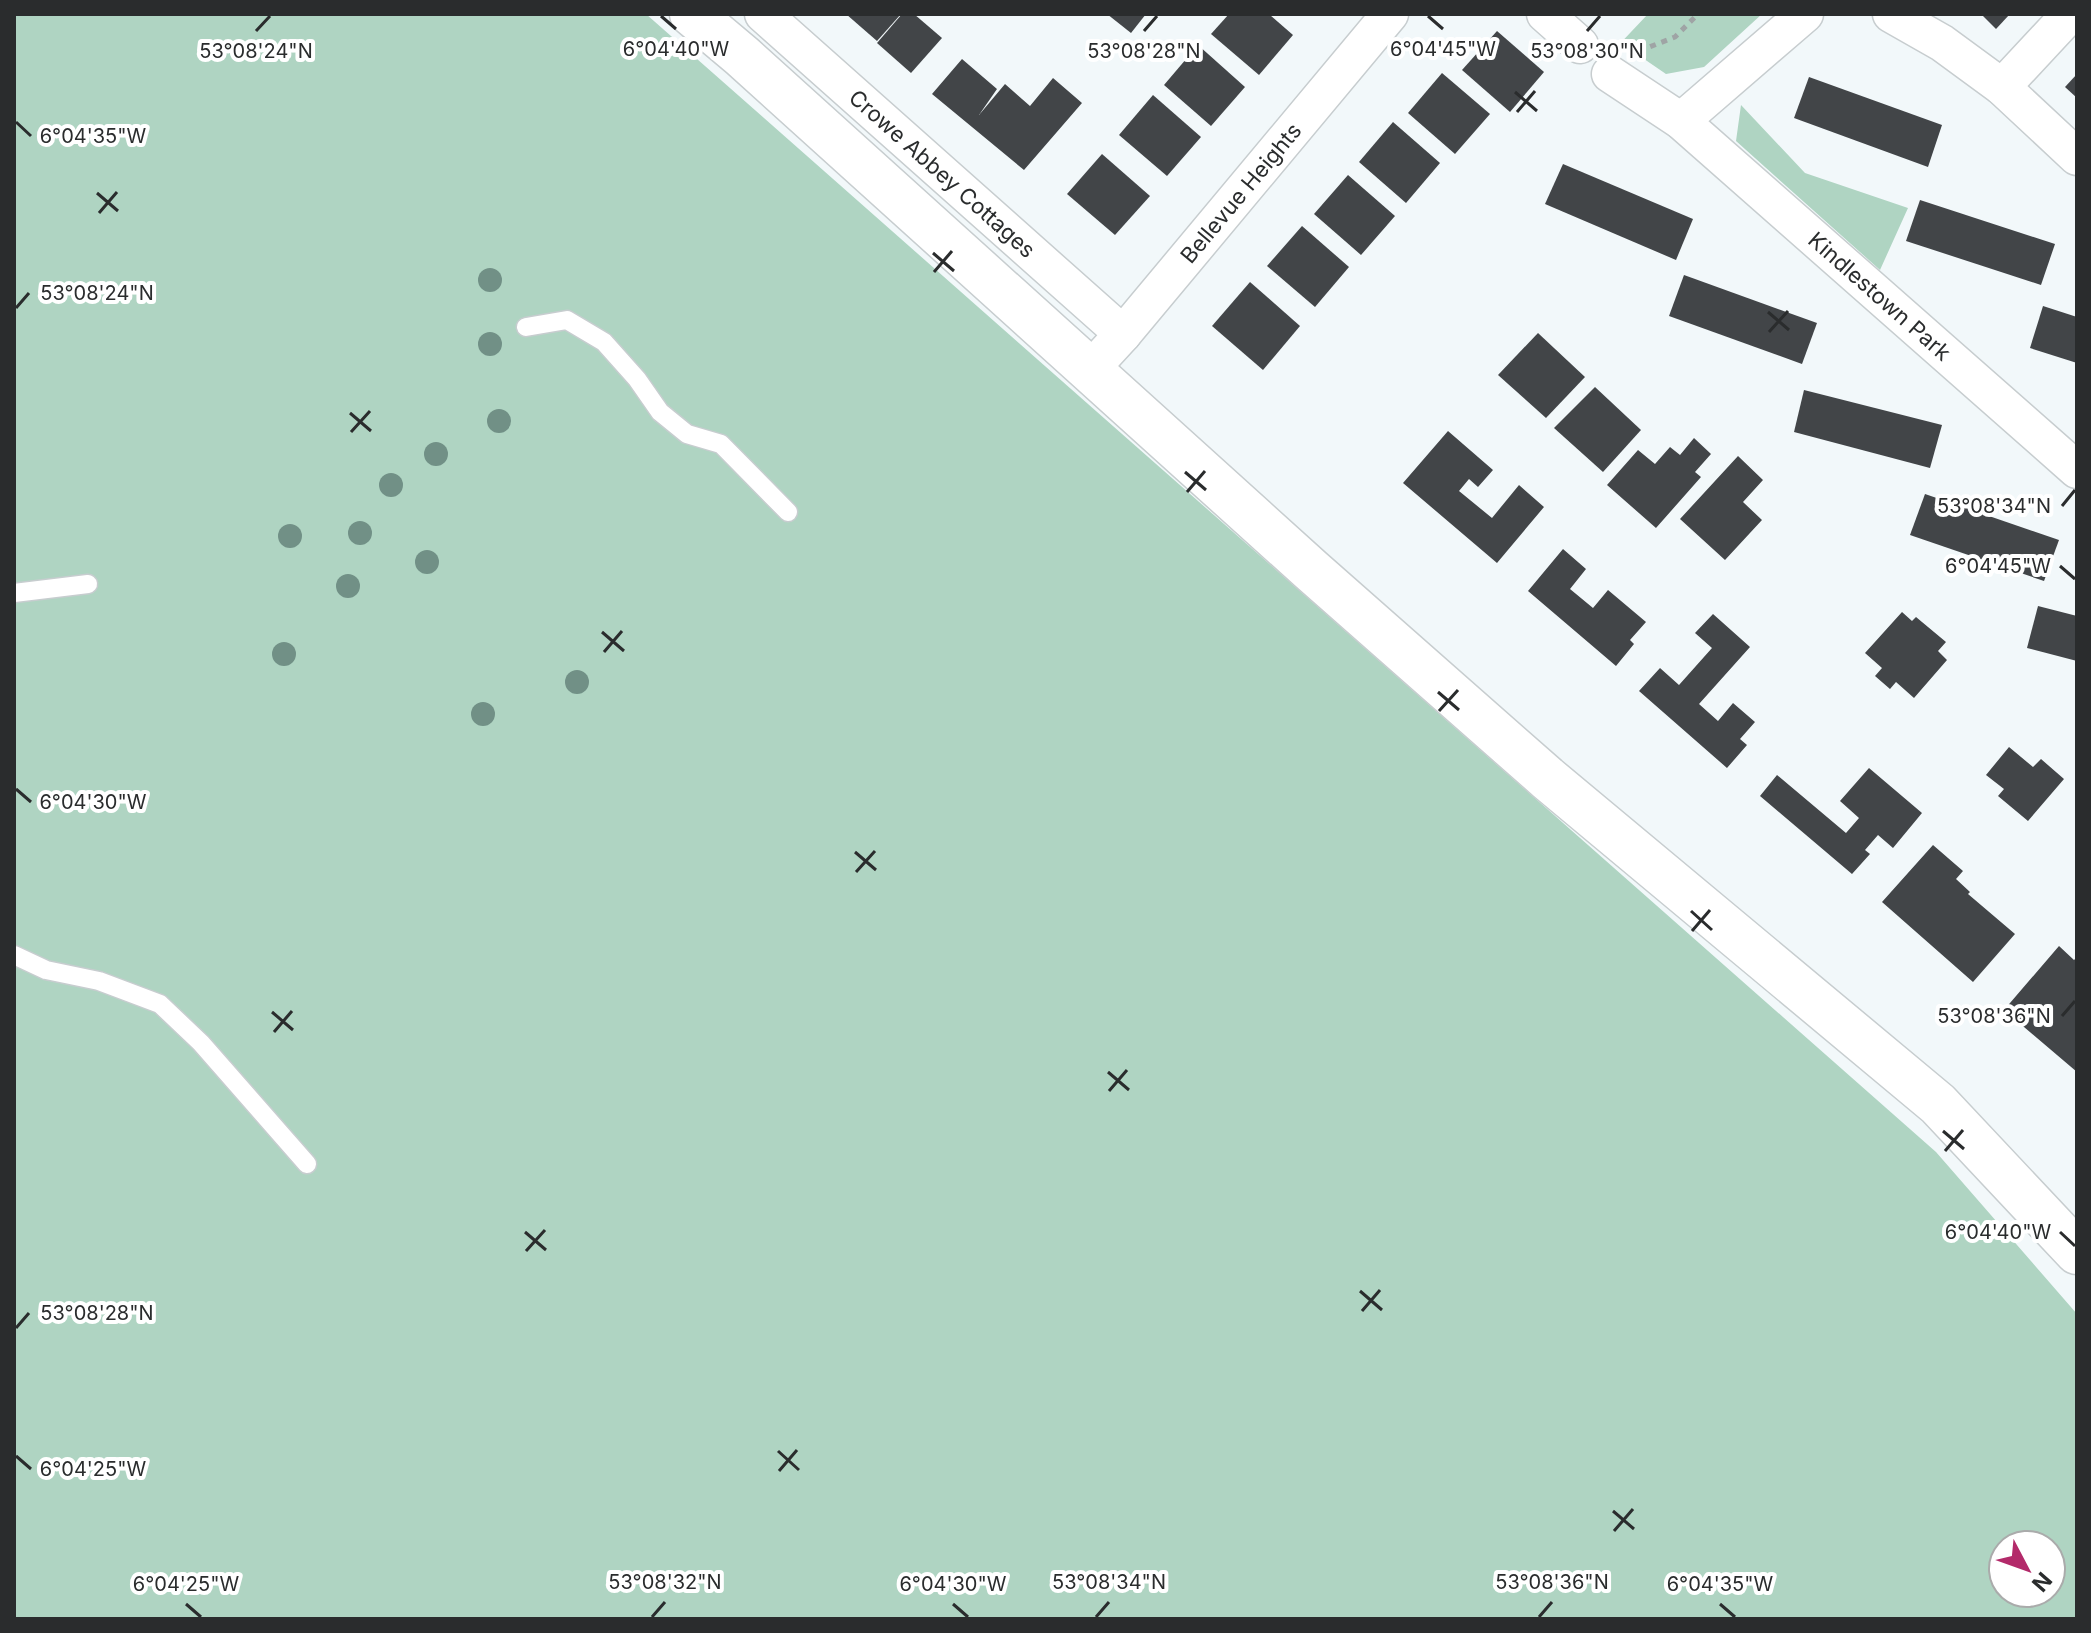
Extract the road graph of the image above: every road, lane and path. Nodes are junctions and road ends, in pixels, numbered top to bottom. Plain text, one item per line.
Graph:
1 (692, 14) edge
2 (763, 14) edge
3 (1390, 14) edge
4 (1545, 14) edge
5 (1698, 14) edge
6 (1805, 14) edge
7 (1891, 14) edge
8 (2070, 14) edge
9 (1580, 45) dead end
10 (1610, 74) joint
11 (2002, 87) junction
12 (1681, 121) junction
13 (2077, 157) edge
14 (526, 327) dead end
15 (1123, 334) junction
16 (1089, 371) junction
17 (2077, 470) edge
18 (788, 512) dead end
19 (88, 584) dead end
20 (14, 593) edge
21 (14, 955) edge
22 (307, 1164) dead end
23 (2077, 1252) edge

1 - 16 main road
2 - 15 street, Crowe Abbey Cottages
3 - 15 street, Bellevue Heights
4 - 9 street
5 - 10 path
6 - 12 street
7 - 11 street
8 - 11 street
10 - 12 street, Kindlestown Park
11 - 13 street
12 - 17 street, Kindlestown Park
14 - 18 lane
15 - 16 street, Bellevue Heights
16 - 23 main road
19 - 20 lane
21 - 22 lane

